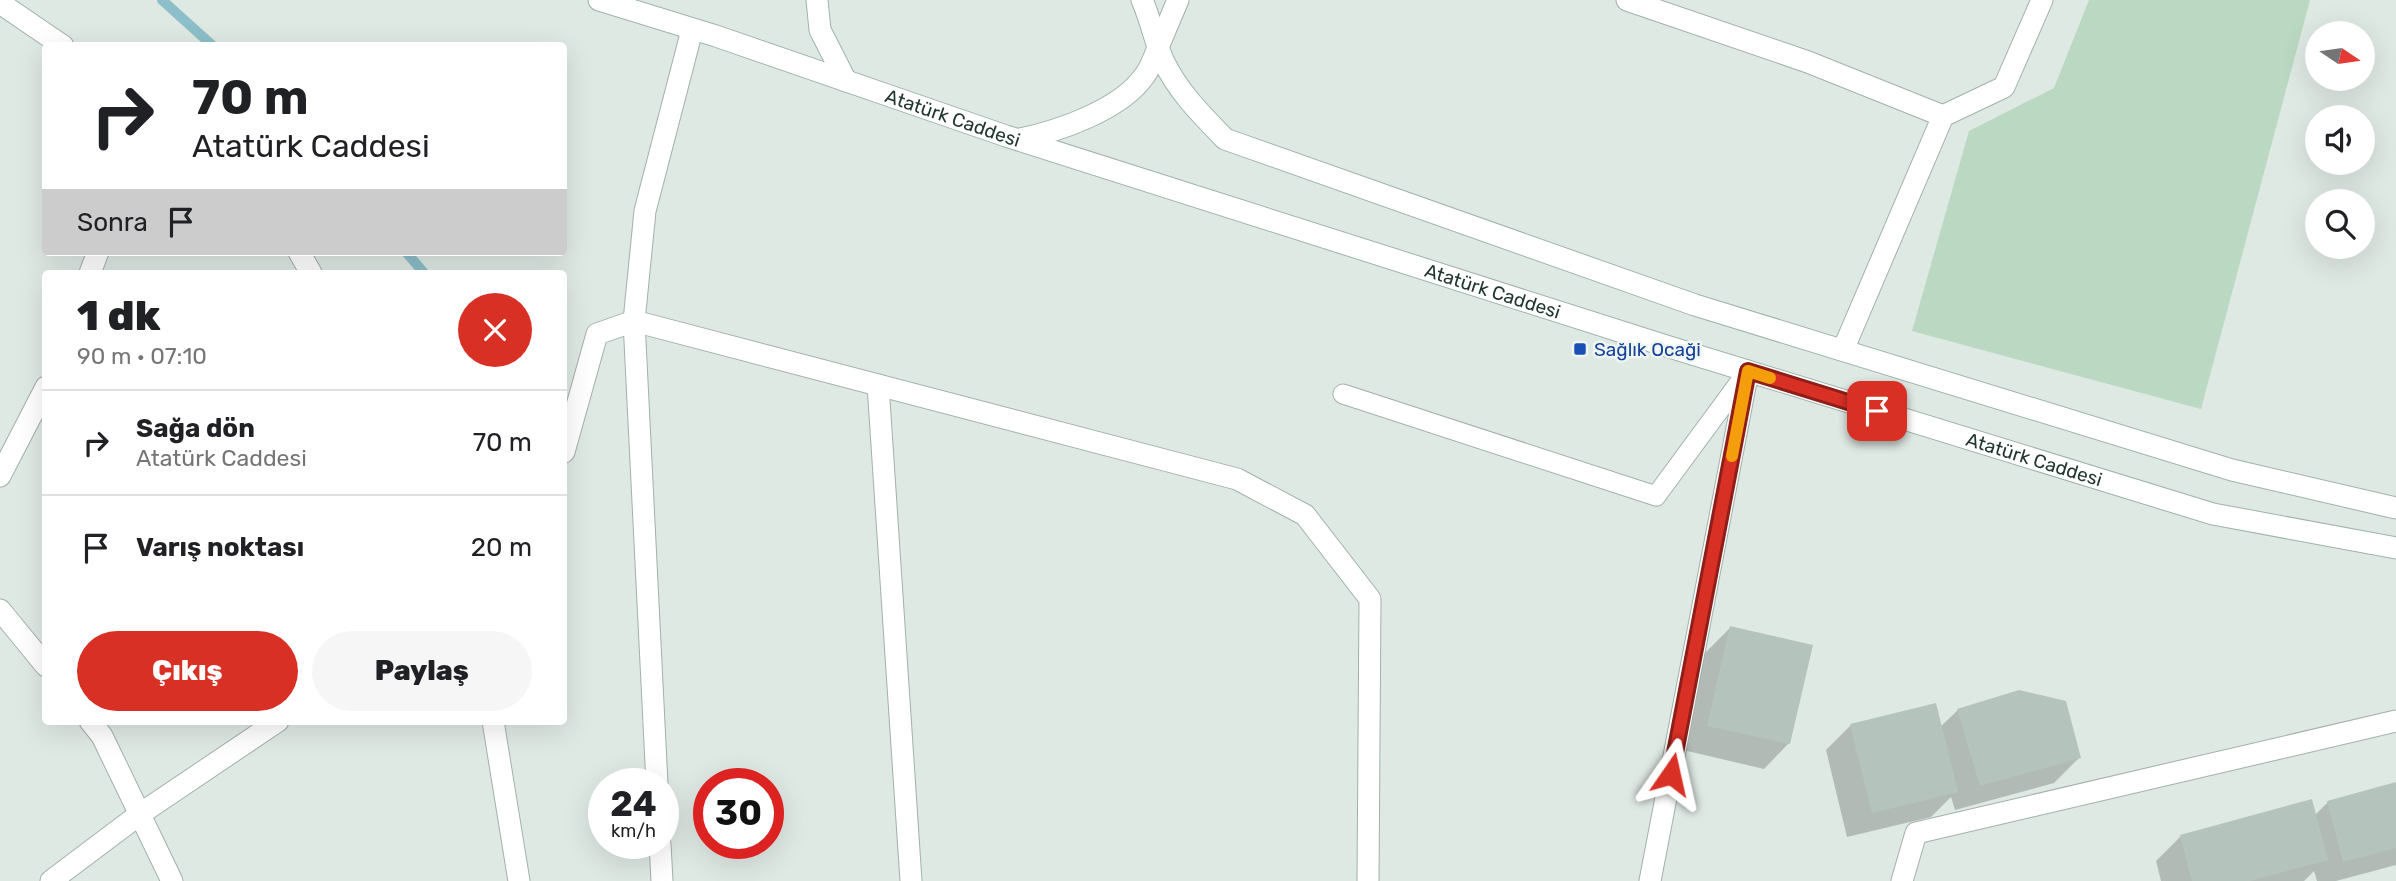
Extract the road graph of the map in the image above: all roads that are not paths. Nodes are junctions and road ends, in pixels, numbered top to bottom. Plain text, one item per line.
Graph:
1 (599, 0) edge
2 (817, 0) edge
3 (1142, 0) edge
4 (1178, 0) edge
5 (1627, 0) edge
6 (2042, 0) edge
7 (0, 3) edge
8 (692, 30) junction
9 (57, 42) edge
10 (1159, 46) junction
11 (846, 80) junction
12 (1943, 116) junction
13 (1018, 139) junction
14 (634, 321) junction
15 (1843, 350) junction
16 (1748, 371) junction
17 (878, 385) junction
18 (1343, 394) dead end
19 (42, 395) edge
20 (567, 441) edge
21 (0, 477) edge
22 (2396, 508) edge
23 (2396, 548) edge
24 (0, 610) edge
25 (42, 661) edge
26 (2396, 721) edge
27 (93, 725) edge
28 (272, 725) edge
29 (494, 725) edge
30 (656, 768) edge
31 (140, 814) junction
32 (661, 859) edge
33 (51, 881) edge
34 (172, 881) edge
35 (519, 881) edge
36 (662, 881) edge
37 (911, 881) edge
38 (1368, 881) edge
39 (1650, 881) edge
40 (1902, 881) edge

1 - 8 street, Atatürk Caddesi
2 - 11 street
3 - 10 street
4 - 10 street
5 - 12 street
6 - 12 street
7 - 9 street
8 - 11 street, Atatürk Caddesi
8 - 14 street
10 - 13 street
10 - 15 street
11 - 13 street, Atatürk Caddesi
12 - 15 street
13 - 16 street, Atatürk Caddesi
14 - 17 street
14 - 20 street
14 - 30 street
15 - 22 street
16 - 18 lane
16 - 23 street, Atatürk Caddesi
16 - 39 street
17 - 37 street
17 - 38 street
19 - 21 street
24 - 25 street
26 - 40 street
27 - 31 street
28 - 31 street
29 - 35 street
31 - 33 street
31 - 34 street
32 - 36 street

